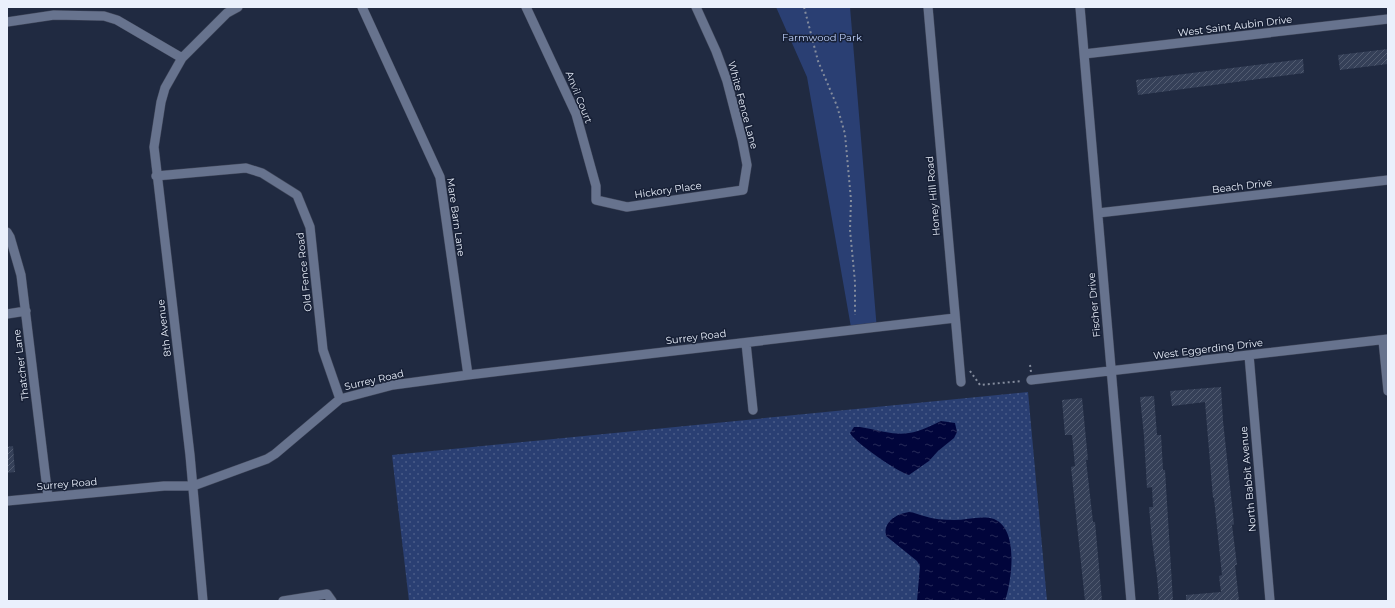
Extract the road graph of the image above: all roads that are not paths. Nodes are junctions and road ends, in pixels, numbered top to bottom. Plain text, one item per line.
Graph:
1 (238, 7) edge
2 (362, 7) edge
3 (526, 7) edge
4 (696, 7) edge
5 (928, 7) edge
6 (1080, 7) edge
7 (53, 11) edge
8 (1388, 19) edge
9 (7, 22) edge
10 (1084, 54) junction
11 (182, 58) junction
12 (156, 176) junction
13 (1388, 180) edge
14 (743, 190) joint
15 (596, 200) joint
16 (1098, 213) junction
17 (7, 232) edge
18 (26, 311) junction
19 (7, 314) edge
20 (955, 318) junction
21 (1386, 339) edge
22 (746, 343) junction
23 (1249, 355) junction
24 (1111, 372) junction
25 (468, 375) junction
26 (1031, 380) road end
27 (961, 382) dead end
28 (1388, 391) edge
29 (340, 399) junction
30 (753, 410) dead end
31 (192, 486) junction
32 (48, 497) junction
33 (7, 501) edge
34 (203, 601) edge
35 (283, 601) edge
36 (332, 601) edge
37 (1131, 601) edge
38 (1270, 601) edge

1 - 11 street, 8th Avenue
2 - 25 street, Mare Barn Lane
3 - 15 street, Anvil Court
4 - 14 street, White Fence Lane
5 - 20 street, Honey Hill Road
6 - 10 street, Fischer Drive
7 - 9 street
7 - 11 street
8 - 10 street, West Saint Aubin Drive
10 - 16 street, Fischer Drive
11 - 12 street, 8th Avenue
12 - 29 street, Old Fence Road
12 - 31 street, 8th Avenue
13 - 16 street, Beach Drive
14 - 15 street, Hickory Place
16 - 24 street, Fischer Drive
17 - 18 street, Thatcher Lane
18 - 19 street
18 - 32 street, Thatcher Lane
20 - 22 street, Surrey Road
20 - 27 street, Honey Hill Road
21 - 23 street, West Eggerding Drive
21 - 28 street
22 - 25 street, Surrey Road
22 - 30 street
23 - 24 street, West Eggerding Drive
23 - 38 street, North Babbit Avenue
24 - 26 street, West Eggerding Drive
24 - 37 street, Fischer Drive
25 - 29 street, Surrey Road
29 - 31 street, Surrey Road
31 - 32 street, Surrey Road
31 - 34 street, 8th Avenue
32 - 33 street, Surrey Road
35 - 36 street

